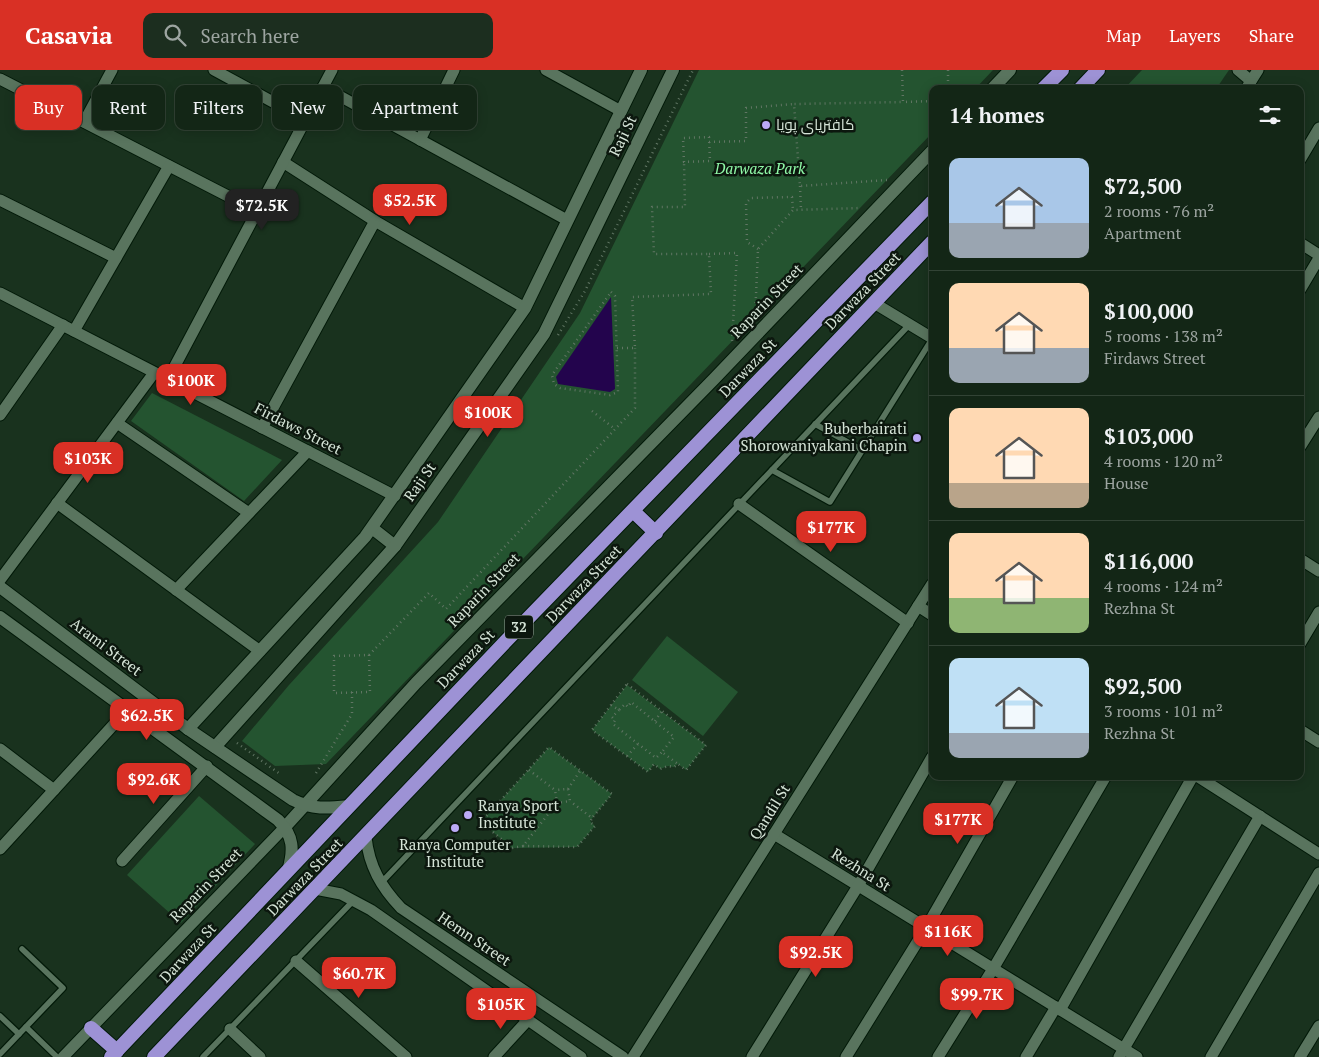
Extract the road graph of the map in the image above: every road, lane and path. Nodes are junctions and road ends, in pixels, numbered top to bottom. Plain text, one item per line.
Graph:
1 (112, 70) edge
2 (216, 70) edge
3 (332, 70) edge
4 (454, 70) edge
5 (546, 70) edge
6 (641, 70) edge
7 (673, 70) edge
8 (902, 70) edge
9 (948, 70) edge
10 (1010, 70) edge
11 (1062, 70) edge
12 (1098, 70) edge
13 (1238, 70) edge
14 (1258, 70) edge
15 (0, 78) edge
16 (324, 85) edge
17 (948, 85) edge
18 (996, 85) edge
19 (1048, 85) edge
20 (1084, 85) edge
21 (1249, 85) edge
22 (343, 98) edge
23 (272, 101) edge
24 (929, 101) edge
25 (903, 102) junction
26 (794, 104) junction
27 (621, 111) junction
28 (84, 122) junction
29 (1319, 128) edge
30 (301, 130) edge
31 (420, 140) junction
32 (709, 142) junction
33 (1304, 153) edge
34 (929, 154) edge
35 (284, 162) junction
36 (684, 162) junction
37 (169, 166) junction
38 (894, 179) dead end
39 (800, 186) junction
40 (792, 197) junction
41 (800, 197) junction
42 (0, 200) edge
43 (929, 205) edge
44 (868, 208) dead end
45 (793, 210) junction
46 (801, 210) junction
47 (257, 211) junction
48 (567, 220) junction
49 (375, 221) junction
50 (929, 245) edge
51 (1304, 246) edge
52 (758, 249) junction
53 (709, 254) junction
54 (1319, 256) edge
55 (116, 258) junction
56 (1304, 283) edge
57 (0, 293) edge
58 (874, 302) junction
59 (525, 308) junction
60 (755, 322) dead end
61 (910, 324) junction
62 (63, 326) junction
63 (74, 331) junction
64 (929, 336) edge
65 (929, 343) edge
66 (617, 348) junction
67 (635, 348) junction
68 (732, 348) dead end
69 (154, 373) junction
70 (168, 379) junction
71 (592, 412) dead end
72 (0, 415) edge
73 (1319, 417) edge
74 (117, 423) junction
75 (815, 424) junction
76 (262, 428) junction
77 (615, 429) junction
78 (1304, 441) edge
79 (862, 450) junction
80 (308, 451) junction
81 (772, 470) junction
82 (394, 496) junction
83 (57, 503) junction
84 (739, 504) junction
85 (632, 510) junction
86 (249, 513) junction
87 (372, 528) junction
88 (656, 533) junction
89 (395, 546) junction
90 (1304, 562) edge
91 (1319, 571) edge
92 (0, 580) edge
93 (0, 587) edge
94 (929, 589) edge
95 (176, 590) junction
96 (918, 606) junction
97 (1319, 612) edge
98 (929, 613) edge
99 (0, 617) edge
100 (908, 622) junction
101 (1304, 637) edge
102 (260, 651) junction
103 (370, 655) junction
104 (352, 692) junction
105 (611, 705) junction
106 (127, 710) junction
107 (618, 710) junction
108 (662, 711) junction
109 (655, 721) junction
110 (188, 729) junction
111 (1304, 733) edge
112 (242, 736) dead end
113 (1319, 742) edge
114 (638, 744) junction
115 (215, 747) junction
116 (0, 749) edge
117 (662, 752) junction
118 (627, 756) junction
119 (929, 763) edge
120 (678, 764) junction
121 (207, 766) junction
122 (529, 770) junction
123 (580, 770) junction
124 (284, 777) dead end
125 (1011, 780) edge
126 (1104, 780) edge
127 (1191, 780) edge
128 (311, 781) dead end
129 (1215, 781) edge
130 (568, 788) junction
131 (54, 790) junction
132 (556, 790) junction
133 (280, 792) junction
134 (570, 801) junction
135 (557, 803) junction
136 (304, 806) junction
137 (350, 806) junction
138 (264, 808) junction
139 (1260, 816) junction
140 (592, 818) junction
141 (285, 827) junction
142 (774, 834) junction
143 (366, 837) junction
144 (522, 846) junction
145 (0, 849) edge
146 (1319, 854) edge
147 (122, 861) dead end
148 (288, 872) junction
149 (1319, 873) edge
150 (381, 883) junction
151 (858, 886) junction
152 (315, 889) junction
153 (354, 900) junction
154 (926, 928) junction
155 (22, 949) dead end
156 (296, 961) junction
157 (993, 969) junction
158 (1058, 1008) junction
159 (0, 1016) edge
160 (527, 1021) junction
161 (1319, 1026) edge
162 (26, 1027) junction
163 (91, 1028) junction
164 (230, 1029) junction
165 (19, 1034) junction
166 (1121, 1053) edge
167 (0, 1054) edge
168 (114, 1054) edge
169 (57, 1057) edge
170 (63, 1057) edge
171 (154, 1057) edge
172 (203, 1057) edge
173 (260, 1057) edge
174 (406, 1057) edge
175 (494, 1057) edge
176 (581, 1057) edge
177 (623, 1057) edge
178 (633, 1057) edge
179 (752, 1057) edge
180 (846, 1057) edge
181 (938, 1057) edge
182 (1026, 1057) edge
183 (1137, 1057) edge
184 (1211, 1057) edge
185 (1300, 1057) edge

1 - 28 street
2 - 23 street
3 - 16 street
4 - 31 street
5 - 27 street
6 - 27 street, Raji St
7 - 89 street, Raji St
8 - 25 path
9 - 17 path
10 - 18 street
11 - 19 highway
12 - 20 highway
13 - 21 street
14 - 21 street
15 - 28 street
22 - 31 street
24 - 25 path
25 - 26 path
26 - 32 path
26 - 39 path
27 - 48 street, Raji St
28 - 37 street
29 - 33 street
30 - 35 street
31 - 48 street
32 - 36 path
32 - 36 path
34 - 136 street, Raparin Street
35 - 47 street
35 - 49 street
36 - 53 path
37 - 47 street
37 - 55 street
38 - 39 path
39 - 41 path
40 - 41 path
40 - 45 path
40 - 52 path
41 - 46 path
42 - 55 street
43 - 85 highway, Darwaza St / 32
44 - 46 path
45 - 46 path
45 - 52 path
47 - 70 street
48 - 59 street, Raji St
49 - 59 street
49 - 76 street
50 - 58 highway, Darwaza Street / 32
51 - 54 street
52 - 60 path
53 - 67 path
53 - 68 path
54 - 56 street
55 - 63 street
57 - 62 street, Firdaws Street
58 - 61 street
58 - 88 highway, Darwaza Street / 32
59 - 82 street, Raji St
61 - 64 street
61 - 75 lane
62 - 63 street, Firdaws Street
62 - 72 street
63 - 69 street, Firdaws Street
65 - 79 lane
66 - 66 path
66 - 67 path
67 - 77 path
69 - 70 street, Firdaws Street
69 - 74 street
70 - 76 street, Firdaws Street
71 - 77 path
73 - 78 street
74 - 83 street
74 - 86 street
75 - 79 lane
75 - 81 lane
76 - 80 street, Firdaws Street
77 - 103 path
79 - 81 lane
80 - 82 street, Firdaws Street
80 - 86 street
81 - 84 lane
82 - 87 street, Raji St
83 - 92 street
83 - 95 street
84 - 100 street
84 - 150 lane
85 - 88 highway
85 - 137 highway, Darwaza St / 32
86 - 95 street
87 - 89 street
87 - 102 street, Raji St
88 - 143 highway, Darwaza Street / 32
89 - 115 street, Raji St
90 - 91 street
93 - 110 street, Arami Street
94 - 96 street, Qandil St
95 - 102 street
96 - 98 street
96 - 100 street, Qandil St
97 - 101 street
99 - 106 street
100 - 142 street, Qandil St
102 - 110 street, Raji St
103 - 104 path
103 - 104 path
104 - 128 path
105 - 107 path
105 - 108 path
105 - 118 path
106 - 121 street
106 - 131 street
107 - 109 path
107 - 114 path
108 - 109 path
108 - 120 path
109 - 117 path
110 - 115 street, Arami Street
111 - 113 street
112 - 124 path
114 - 117 path
114 - 118 path
115 - 133 street, Arami Street
116 - 131 street
117 - 120 path
118 - 120 path
119 - 151 street
121 - 138 street
121 - 147 street
122 - 123 path
122 - 132 path
122 - 144 path
123 - 130 path
123 - 140 path
125 - 154 street
126 - 157 street
127 - 158 street
129 - 139 street
130 - 132 path
130 - 134 path
131 - 145 street
132 - 135 path
133 - 136 street, Arami Street
133 - 138 street
134 - 135 path
134 - 140 path
135 - 144 path
136 - 137 street, Arami Street
136 - 141 street, Raparin Street
137 - 148 highway, Darwaza St / 32
138 - 141 street
139 - 146 street
139 - 166 street
140 - 144 path
141 - 148 street
141 - 163 street, Raparin Street
142 - 151 street, Rezhna St
142 - 178 street, Qandil St
143 - 150 street, Hemn Street
143 - 152 highway, Darwaza Street / 32
148 - 168 highway, Darwaza St / 32
149 - 184 street
150 - 177 street, Hemn Street
151 - 154 street, Rezhna St
151 - 179 street
152 - 153 street
152 - 171 highway, Darwaza Street / 32
153 - 156 lane
153 - 160 street
154 - 157 street, Rezhna St
154 - 180 street
155 - 162 lane
156 - 164 lane
156 - 174 street
157 - 158 street, Rezhna St
157 - 181 street
158 - 166 street, Rezhna St
158 - 182 street
159 - 165 lane
160 - 175 street
160 - 176 street
161 - 185 street
162 - 165 lane
162 - 169 lane
163 - 168 highway
163 - 170 street, Raparin Street
164 - 172 lane
164 - 173 street
165 - 167 lane
166 - 183 street, Rezhna St

